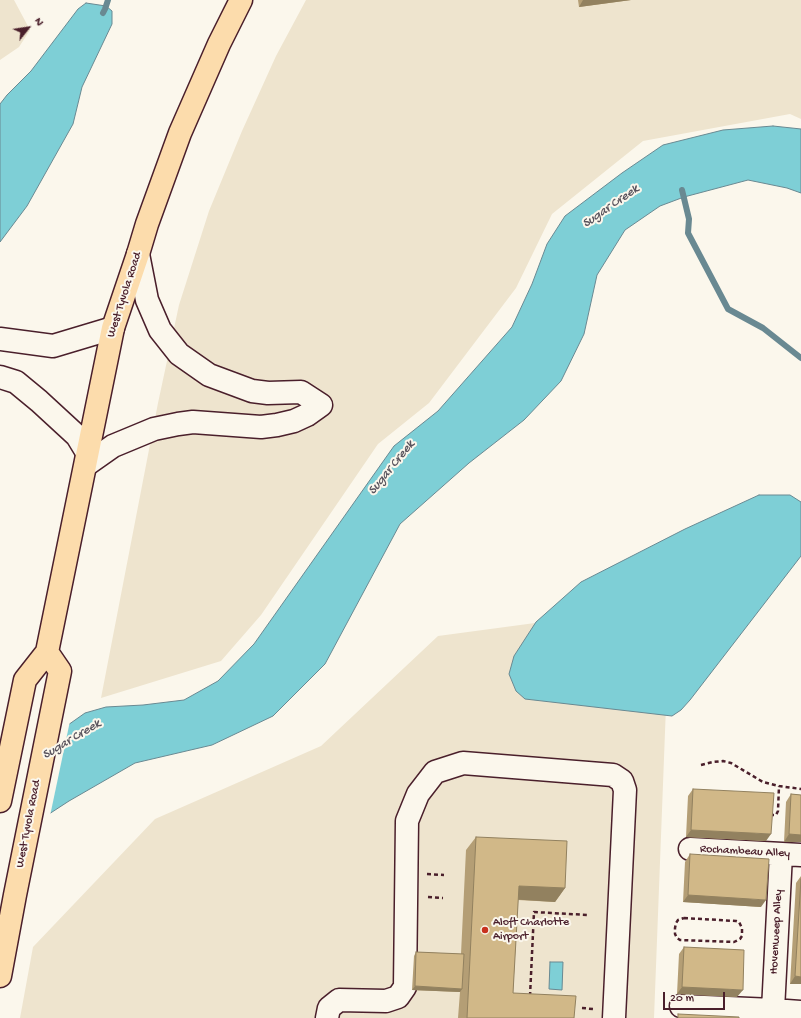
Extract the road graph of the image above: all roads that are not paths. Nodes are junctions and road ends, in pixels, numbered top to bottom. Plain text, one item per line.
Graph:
1 (241, 0) edge
2 (138, 254) junction
3 (113, 328) junction
4 (0, 339) edge
5 (0, 377) edge
6 (87, 459) junction
7 (47, 652) junction
8 (0, 801) edge
9 (690, 849) dead end
10 (791, 854) edge
11 (0, 976) edge
12 (681, 1006) dead end
13 (773, 1010) junction
14 (801, 1012) edge
15 (327, 1018) edge
16 (614, 1018) edge

1 - 2 main road, West Tyvola Road
2 - 3 main road, West Tyvola Road
2 - 6 street
3 - 4 street
3 - 6 main road, West Tyvola Road
5 - 6 street
6 - 7 main road, West Tyvola Road
7 - 8 main road, West Tyvola Road
7 - 11 main road, West Tyvola Road
9 - 10 street, Rochambeau Alley
10 - 13 street, Hovenweep Alley
12 - 13 street
13 - 14 street
15 - 16 street

